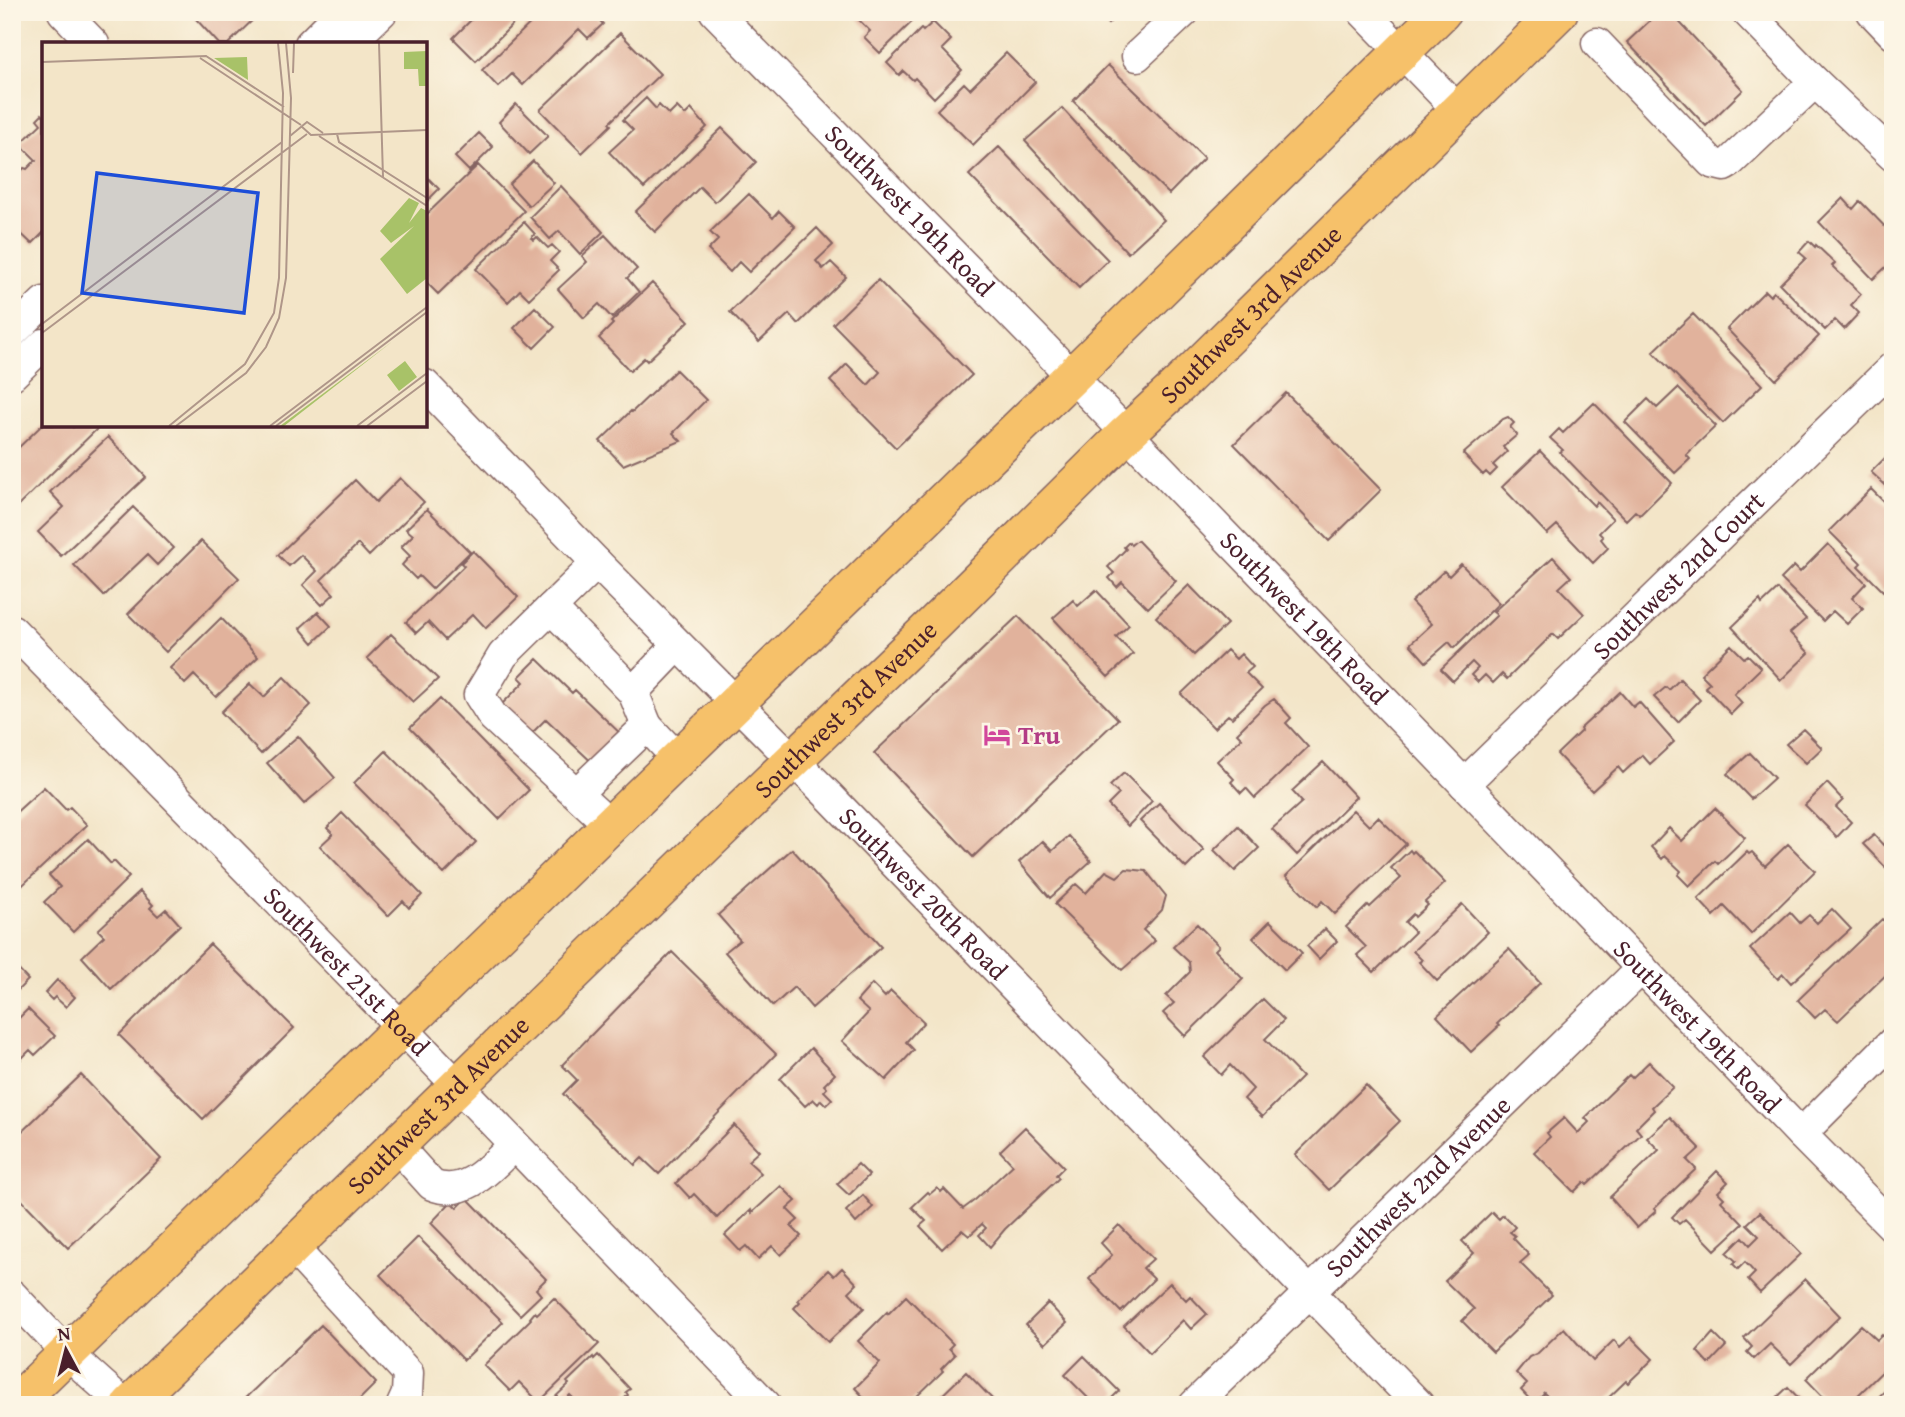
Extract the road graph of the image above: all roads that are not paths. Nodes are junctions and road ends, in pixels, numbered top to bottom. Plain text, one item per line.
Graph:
1 (63, 12) edge
2 (342, 12) edge
3 (382, 12) edge
4 (715, 12) edge
5 (1184, 12) edge
6 (1363, 12) edge
7 (1442, 12) edge
8 (1559, 12) edge
9 (1747, 12) edge
10 (1872, 12) edge
11 (1893, 34) edge
12 (92, 42) edge
13 (312, 42) edge
14 (351, 42) edge
15 (1597, 43) dead end
16 (1402, 52) junction
17 (1137, 56) dead end
18 (1815, 82) junction
19 (1458, 110) junction
20 (1893, 156) edge
21 (42, 304) edge
22 (12, 332) edge
23 (42, 346) edge
24 (1893, 367) edge
25 (12, 375) edge
26 (1071, 377) junction
27 (427, 388) edge
28 (1126, 434) junction
29 (597, 563) junction
30 (551, 608) junction
31 (12, 629) edge
32 (678, 645) junction
33 (633, 692) junction
34 (736, 703) junction
35 (647, 726) junction
36 (678, 759) junction
37 (793, 760) junction
38 (1464, 784) junction
39 (577, 793) junction
40 (610, 825) junction
41 (1642, 968) junction
42 (401, 1027) junction
43 (1893, 1042) edge
44 (457, 1086) junction
45 (1801, 1134) junction
46 (396, 1145) junction
47 (514, 1145) junction
48 (1893, 1227) edge
49 (292, 1247) junction
50 (1309, 1292) junction
51 (12, 1296) edge
52 (68, 1353) junction
53 (14, 1405) edge
54 (127, 1405) edge
55 (402, 1405) edge
56 (766, 1405) edge
57 (1194, 1405) edge
58 (1419, 1405) edge

1 - 12 street
2 - 13 street
3 - 14 street
4 - 26 street, Southwest 19th Road
5 - 17 street
6 - 16 street
7 - 16 main road
8 - 19 main road, Southwest 3rd Avenue
9 - 18 street
10 - 11 street
15 - 18 street
16 - 19 street
16 - 26 main road
18 - 20 street
19 - 28 main road, Southwest 3rd Avenue
21 - 22 street
23 - 25 street
24 - 38 street, Southwest 2nd Court
26 - 28 street, Southwest 19th Road
26 - 34 main road
27 - 29 street, Southwest 20th Road
28 - 37 main road, Southwest 3rd Avenue
28 - 38 street, Southwest 19th Road
29 - 30 street
29 - 32 street, Southwest 20th Road
30 - 33 street
30 - 39 street
31 - 42 street, Southwest 21st Road
32 - 33 street
32 - 34 street, Southwest 20th Road
33 - 35 street
34 - 36 main road
34 - 37 street, Southwest 20th Road
35 - 36 street
35 - 39 street
36 - 40 main road
37 - 44 main road, Southwest 3rd Avenue
37 - 50 street, Southwest 20th Road
38 - 41 street, Southwest 19th Road
39 - 40 street
40 - 42 main road
41 - 45 street, Southwest 19th Road
41 - 50 street, Southwest 2nd Avenue
42 - 44 street, Southwest 21st Road
42 - 52 main road
43 - 45 street
44 - 46 main road, Southwest 3rd Avenue
44 - 47 street, Southwest 21st Road
45 - 48 street, Southwest 19th Road
46 - 47 street
46 - 49 main road, Southwest 3rd Avenue
47 - 56 street, Southwest 21st Road
49 - 54 main road, Southwest 3rd Avenue
49 - 55 street
50 - 57 street, Southwest 2nd Avenue
50 - 58 street, Southwest 20th Road
51 - 52 street
52 - 53 main road
52 - 54 street

